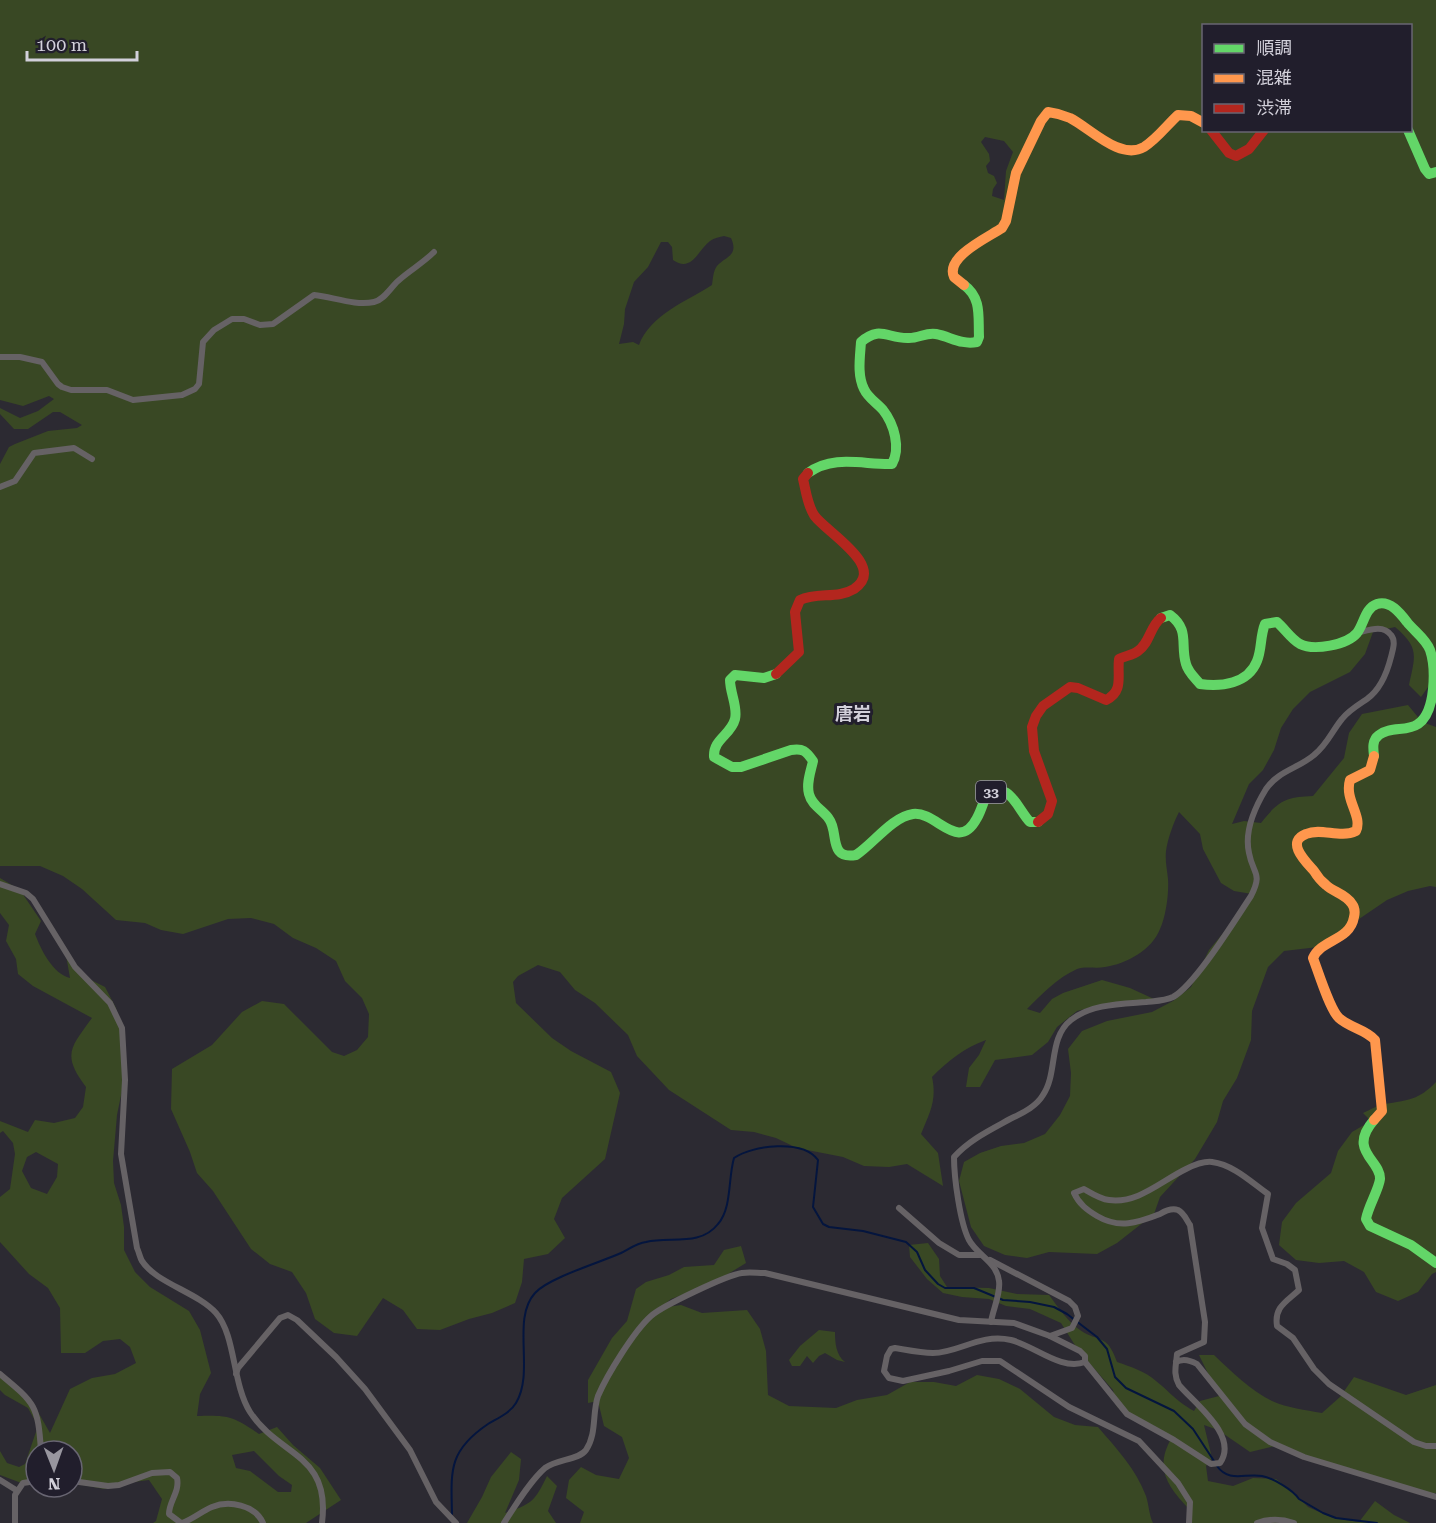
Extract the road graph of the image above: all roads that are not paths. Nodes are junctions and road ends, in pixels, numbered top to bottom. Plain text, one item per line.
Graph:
1 (1202, 122) edge
2 (1213, 132) edge
3 (1262, 132) edge
4 (1409, 132) edge
5 (1436, 172) edge
6 (435, 252) dead end
7 (0, 357) edge
8 (92, 459) dead end
9 (0, 488) edge
10 (1357, 633) junction
11 (0, 884) edge
12 (899, 1208) dead end
13 (981, 1255) junction
14 (1436, 1263) edge
15 (991, 1319) junction
16 (1050, 1336) junction
17 (1085, 1362) junction
18 (1176, 1362) junction
19 (0, 1374) edge
20 (236, 1378) junction
21 (40, 1439) edge
22 (1436, 1446) edge
23 (0, 1480) edge
24 (24, 1483) edge
25 (84, 1483) edge
26 (16, 1491) junction
27 (1436, 1497) edge
28 (15, 1523) edge
29 (182, 1523) edge
30 (263, 1523) edge
31 (322, 1523) edge
32 (456, 1523) edge
33 (504, 1523) edge
34 (1189, 1523) edge
35 (1257, 1523) edge
36 (1294, 1523) edge

1 - 10 main road, 33
2 - 3 main road
4 - 5 main road
6 - 7 street
8 - 9 street
10 - 13 street
10 - 14 main road
11 - 20 street
12 - 13 street
13 - 15 street
13 - 16 street
15 - 16 street
15 - 33 street
16 - 17 street
17 - 18 street
17 - 34 street
18 - 22 street
18 - 27 street
19 - 21 street
20 - 31 street
20 - 32 street
23 - 26 street
24 - 26 street
25 - 29 street
26 - 28 street
29 - 30 street
35 - 36 street

